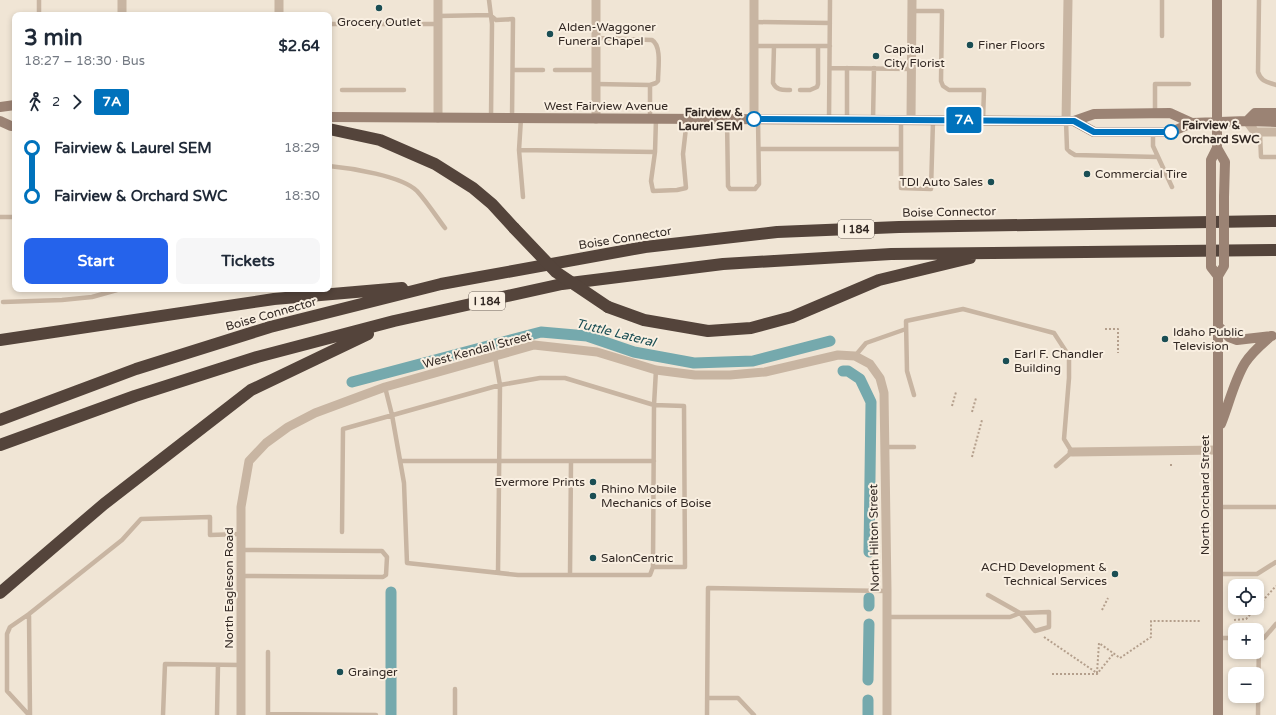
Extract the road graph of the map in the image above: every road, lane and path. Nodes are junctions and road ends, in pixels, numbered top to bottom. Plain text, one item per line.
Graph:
1 (39, 0) edge
2 (122, 0) edge
3 (279, 0) edge
4 (438, 0) edge
5 (489, 0) edge
6 (596, 0) edge
7 (754, 0) edge
8 (830, 0) edge
9 (912, 0) edge
10 (1068, 0) edge
11 (1162, 0) edge
12 (1217, 0) edge
13 (1259, 0) edge
14 (912, 11) junction
15 (39, 12) edge
16 (122, 12) edge
17 (279, 12) edge
18 (490, 16) junction
19 (438, 20) junction
20 (754, 22) junction
21 (830, 23) junction
22 (332, 24) edge
23 (1162, 36) dead end
24 (596, 38) junction
25 (754, 46) junction
26 (774, 46) junction
27 (818, 46) junction
28 (830, 46) junction
29 (830, 68) junction
30 (846, 68) junction
31 (874, 68) junction
32 (912, 69) junction
33 (513, 70) junction
34 (543, 70) dead end
35 (555, 70) dead end
36 (596, 70) junction
37 (596, 84) junction
38 (1189, 84) dead end
39 (650, 85) junction
40 (1276, 85) edge
41 (342, 90) dead end
42 (404, 90) dead end
43 (790, 90) dead end
44 (800, 90) dead end
45 (12, 105) edge
46 (0, 107) edge
47 (1156, 113) junction
48 (1276, 113) edge
49 (332, 117) edge
50 (438, 118) junction
51 (491, 118) junction
52 (516, 118) junction
53 (596, 118) junction
54 (653, 119) junction
55 (687, 119) junction
56 (727, 119) junction
57 (756, 119) junction
58 (829, 120) junction
59 (846, 120) junction
60 (873, 120) junction
61 (906, 120) junction
62 (933, 120) junction
63 (984, 120) junction
64 (0, 121) edge
65 (1070, 121) junction
66 (1247, 121) junction
67 (1217, 122) junction
68 (1276, 122) edge
69 (1192, 123) junction
70 (12, 126) edge
71 (332, 130) edge
72 (1153, 132) junction
73 (1276, 132) edge
74 (1260, 133) junction
75 (1217, 148) junction
76 (759, 149) junction
77 (519, 150) junction
78 (901, 150) junction
79 (655, 152) junction
80 (1158, 157) junction
81 (1276, 157) edge
82 (332, 166) edge
83 (1172, 187) dead end
84 (523, 196) dead end
85 (0, 217) edge
86 (12, 217) edge
87 (1276, 221) edge
88 (445, 228) dead end
89 (1276, 250) edge
90 (992, 252) junction
91 (1218, 278) junction
92 (441, 284) junction
93 (110, 292) edge
94 (3, 302) dead end
95 (394, 321) junction
96 (1219, 327) junction
97 (906, 329) junction
98 (1105, 329) dead end
99 (1274, 335) edge
100 (0, 340) edge
101 (1118, 353) dead end
102 (855, 356) junction
103 (494, 357) junction
104 (870, 364) joint
105 (656, 370) junction
106 (500, 385) junction
107 (385, 387) junction
108 (956, 392) dead end
109 (914, 395) dead end
110 (976, 398) dead end
111 (654, 405) junction
112 (952, 406) dead end
113 (972, 412) dead end
114 (392, 415) junction
115 (0, 420) edge
116 (982, 420) dead end
117 (1218, 433) junction
118 (0, 445) edge
119 (885, 447) junction
120 (914, 447) dead end
121 (1218, 450) junction
122 (1072, 452) junction
123 (972, 457) dead end
124 (654, 460) junction
125 (249, 461) joint
126 (400, 461) junction
127 (499, 461) junction
128 (571, 461) junction
129 (1171, 464) dead end
130 (1056, 466) dead end
131 (1171, 468) dead end
132 (1218, 507) junction
133 (1276, 507) edge
134 (342, 532) dead end
135 (241, 534) junction
136 (241, 550) junction
137 (1276, 562) edge
138 (653, 567) junction
139 (498, 573) junction
140 (1218, 574) junction
141 (570, 575) junction
142 (241, 576) junction
143 (1276, 586) edge
144 (887, 591) junction
145 (0, 594) edge
146 (988, 595) dead end
147 (1108, 598) dead end
148 (1264, 600) edge
149 (1102, 610) dead end
150 (1020, 612) junction
151 (29, 614) junction
152 (1250, 615) edge
153 (887, 617) junction
154 (1234, 620) dead end
155 (1201, 621) dead end
156 (1276, 624) edge
157 (1044, 637) dead end
158 (1217, 638) junction
159 (1228, 638) edge
160 (1264, 638) edge
161 (268, 652) dead end
162 (1114, 653) junction
163 (1258, 659) edge
164 (218, 665) junction
165 (241, 665) junction
166 (1098, 673) junction
167 (1052, 674) dead end
168 (455, 689) dead end
169 (707, 698) junction
170 (30, 715) edge
171 (163, 715) edge
172 (217, 715) edge
173 (241, 715) edge
174 (268, 715) edge
175 (376, 715) edge
176 (455, 715) edge
177 (707, 715) edge
178 (754, 715) edge
179 (887, 715) edge
180 (1218, 715) edge
181 (1258, 715) edge

1 - 15 lane
2 - 16 street
3 - 17 street
4 - 19 street
5 - 18 lane
6 - 24 street
7 - 20 street
8 - 21 lane
9 - 14 street
10 - 65 street
11 - 23 lane
12 - 67 main road, North Orchard Street
13 - 40 lane
14 - 32 street
14 - 63 lane
18 - 19 lane
18 - 33 lane
18 - 51 lane
19 - 22 lane
19 - 50 street
20 - 21 lane
20 - 25 street
21 - 28 lane
24 - 36 street
24 - 39 lane
25 - 26 lane
25 - 57 street
26 - 27 lane
26 - 43 lane
27 - 28 lane
27 - 44 lane
28 - 29 lane
29 - 30 lane
29 - 58 lane
30 - 31 lane
30 - 59 lane
31 - 32 lane
31 - 60 lane
32 - 61 street
33 - 34 lane
33 - 52 lane
35 - 36 lane
36 - 37 street
37 - 39 lane
37 - 53 street
38 - 47 lane
39 - 54 lane
41 - 42 lane
45 - 46 main road
47 - 65 main road, West Fairview Avenue
47 - 69 main road, West Fairview Avenue
48 - 66 main road, West Fairview Avenue
49 - 50 main road, West Fairview Avenue
50 - 51 main road, West Fairview Avenue
51 - 52 main road, West Fairview Avenue
52 - 53 main road, West Fairview Avenue
52 - 77 lane
53 - 54 main road, West Fairview Avenue
54 - 55 main road, West Fairview Avenue
54 - 79 lane
55 - 56 main road, West Fairview Avenue
55 - 79 lane
56 - 57 main road, West Fairview Avenue
56 - 76 lane
57 - 58 main road, West Fairview Avenue
57 - 76 lane
58 - 59 main road, West Fairview Avenue
59 - 60 main road, West Fairview Avenue
60 - 61 main road, West Fairview Avenue
61 - 62 main road, West Fairview Avenue
61 - 78 lane
62 - 63 main road, West Fairview Avenue
62 - 78 lane
63 - 65 main road, West Fairview Avenue
64 - 70 main road
65 - 72 main road, West Fairview Avenue
65 - 80 lane
66 - 67 main road, West Fairview Avenue
66 - 68 main road
66 - 74 street
67 - 69 main road, West Fairview Avenue
67 - 75 main road, North Orchard Street
69 - 72 main road, West Fairview Avenue
71 - 90 highway, bridge
72 - 80 lane
73 - 74 street
74 - 81 lane
75 - 91 main road, North Orchard Street, bridge
75 - 91 main road, North Orchard Street, bridge
76 - 78 lane
77 - 79 lane
77 - 84 lane
80 - 83 lane
82 - 88 lane
85 - 86 lane
87 - 92 highway, Boise Connector / I 184
89 - 90 highway, I 184
90 - 95 highway, I 184
91 - 96 main road, North Orchard Street
92 - 100 highway
92 - 115 highway, Boise Connector / I 184
93 - 94 lane
95 - 118 highway, I 184
95 - 145 highway
96 - 99 main road
96 - 117 main road, North Orchard Street
97 - 102 lane
97 - 109 lane
97 - 122 lane
98 - 101 path
99 - 117 main road
102 - 104 street, West Kendall Street
102 - 105 street, West Kendall Street
103 - 105 street, West Kendall Street
103 - 106 lane
103 - 107 street, West Kendall Street
104 - 119 street, North Hilton Street
105 - 111 lane
106 - 111 lane
106 - 114 lane
106 - 127 lane
107 - 114 lane
107 - 125 street, West Kendall Street
108 - 112 path
110 - 113 path
111 - 124 lane
111 - 138 lane
114 - 126 lane
114 - 134 lane
116 - 123 path
117 - 121 main road, North Orchard Street
119 - 120 lane
119 - 144 street, North Hilton Street
121 - 122 street
121 - 132 main road, North Orchard Street
122 - 130 lane
124 - 128 lane
124 - 138 lane
125 - 135 street, North Eagleson Road
126 - 127 lane
126 - 139 lane
127 - 128 lane
127 - 139 lane
128 - 141 lane
129 - 131 path
132 - 133 lane
132 - 140 main road, North Orchard Street
135 - 136 street, North Eagleson Road
135 - 151 lane
136 - 142 street, North Eagleson Road
136 - 142 lane
137 - 140 lane
138 - 141 lane
139 - 141 lane
140 - 158 main road, North Orchard Street
142 - 165 street, North Eagleson Road
143 - 148 path
144 - 153 street, North Hilton Street
144 - 169 lane
146 - 150 lane
147 - 149 path
150 - 150 lane
150 - 153 lane
151 - 170 lane
151 - 170 lane
152 - 154 path
153 - 179 street, North Hilton Street
155 - 162 path
156 - 160 lane
157 - 166 path
158 - 159 lane
158 - 180 main road, North Orchard Street
161 - 174 lane
162 - 166 path
162 - 166 path
163 - 181 lane
164 - 165 lane
164 - 171 lane
164 - 172 lane
165 - 173 street, North Eagleson Road
166 - 167 path
168 - 176 lane
169 - 177 lane
169 - 178 lane
174 - 175 lane

